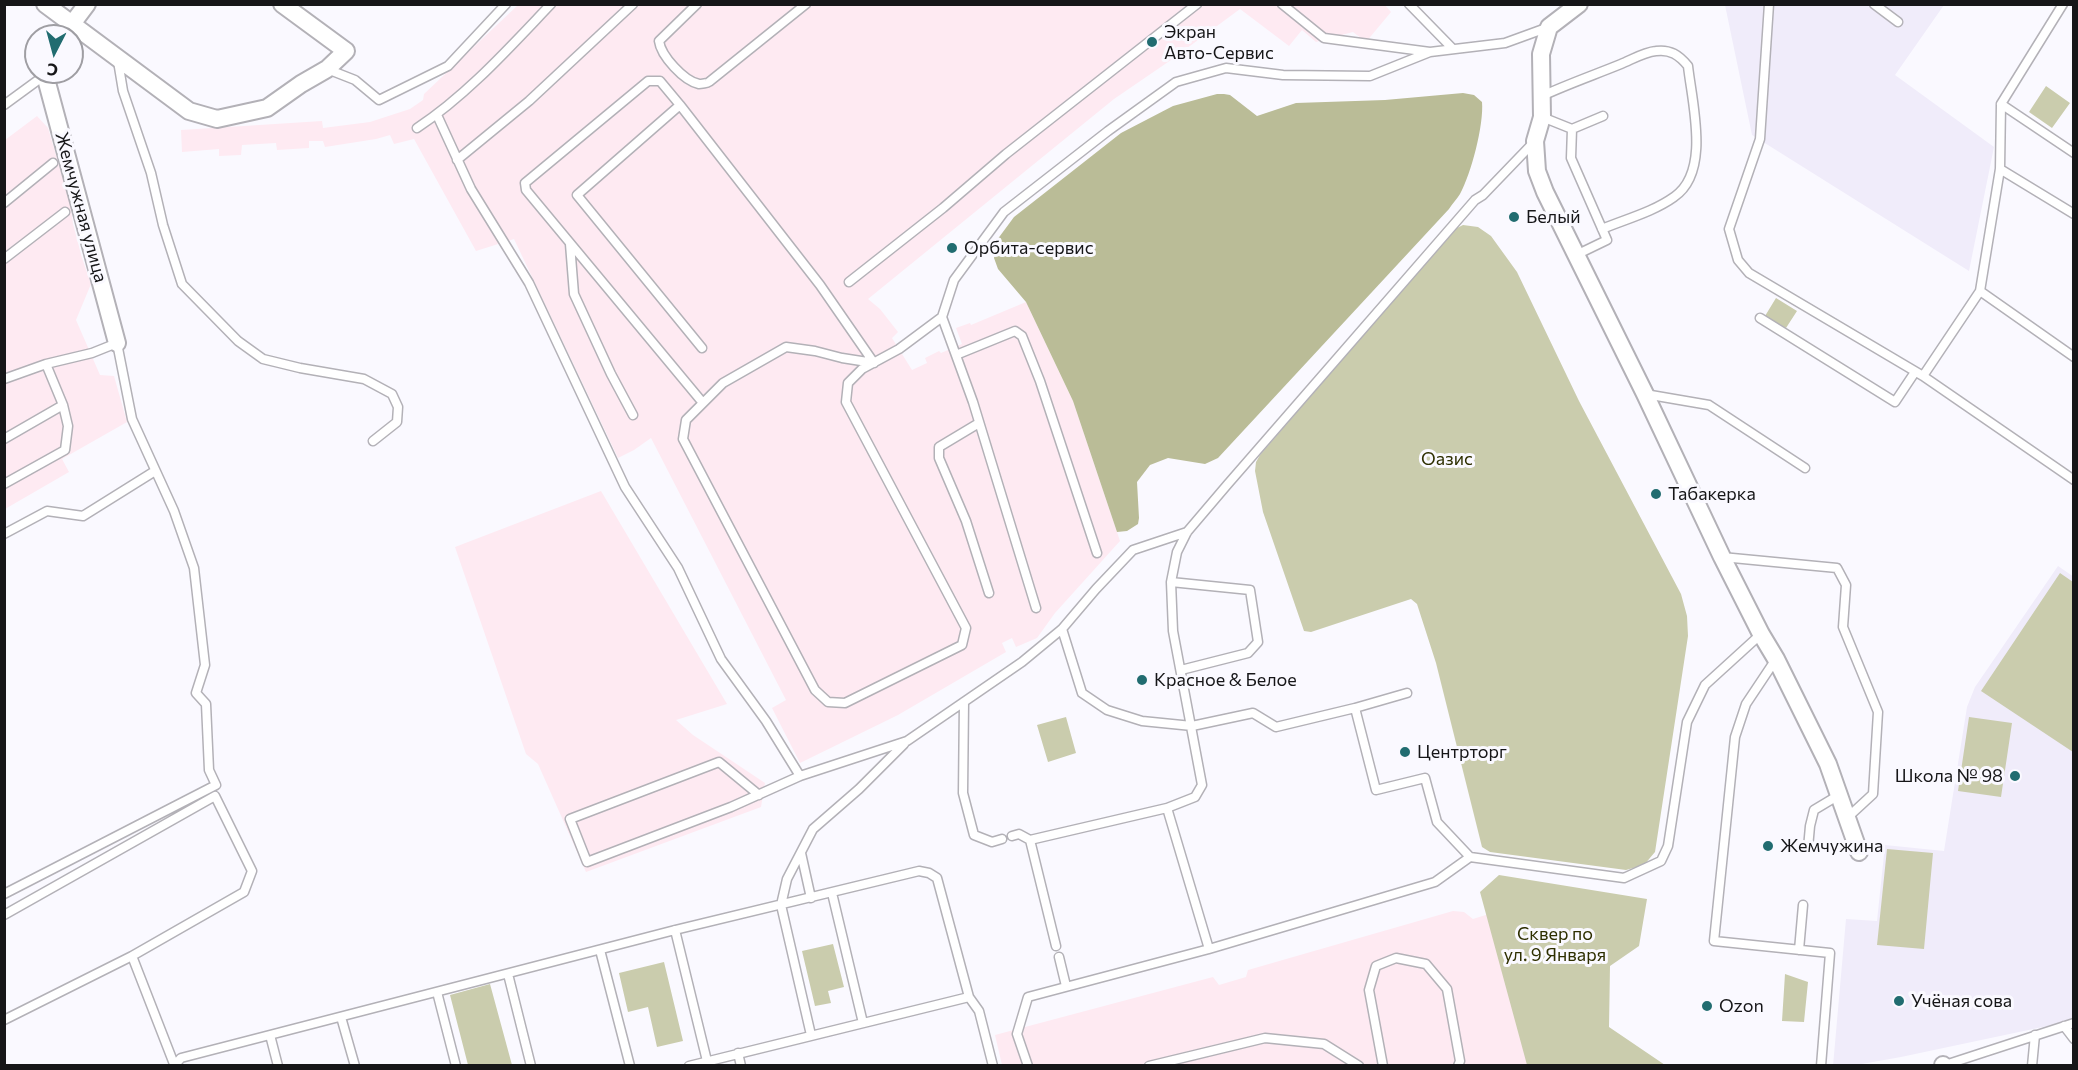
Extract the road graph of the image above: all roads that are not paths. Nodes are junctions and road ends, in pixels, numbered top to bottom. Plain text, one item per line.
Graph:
1 (45, 4) edge
2 (87, 4) edge
3 (282, 4) edge
4 (506, 4) edge
5 (551, 4) edge
6 (633, 4) edge
7 (697, 4) edge
8 (806, 4) edge
9 (1197, 4) edge
10 (1282, 4) edge
11 (1579, 4) edge
12 (1769, 4) edge
13 (1874, 4) edge
14 (2064, 4) edge
15 (1410, 5) edge
16 (1898, 22) dead end
17 (62, 24) edge
18 (72, 24) edge
19 (1549, 27) junction
20 (84, 39) edge
21 (1453, 49) junction
22 (1430, 52) junction
23 (117, 57) junction
24 (327, 69) junction
25 (32, 84) edge
26 (49, 84) edge
27 (1542, 96) junction
28 (2001, 104) junction
29 (4, 105) edge
30 (680, 105) junction
31 (437, 115) junction
32 (1603, 116) dead end
33 (1542, 117) junction
34 (417, 128) dead end
35 (1572, 129) junction
36 (1535, 141) junction
37 (2073, 153) edge
38 (458, 160) junction
39 (53, 163) dead end
40 (2000, 169) junction
41 (4, 202) edge
42 (65, 212) dead end
43 (2073, 214) edge
44 (1602, 229) junction
45 (570, 243) junction
46 (1576, 255) junction
47 (4, 259) edge
48 (849, 282) dead end
49 (1980, 291) junction
50 (942, 316) junction
51 (1760, 318) dead end
52 (117, 343) junction
53 (702, 348) dead end
54 (956, 355) junction
55 (2073, 357) edge
56 (874, 363) junction
57 (46, 364) junction
58 (1919, 374) junction
59 (4, 379) edge
60 (1645, 394) junction
61 (703, 402) junction
62 (63, 405) junction
63 (633, 415) dead end
64 (980, 423) junction
65 (4, 439) edge
66 (373, 441) dead end
67 (1805, 468) dead end
68 (154, 471) junction
69 (2073, 480) edge
70 (4, 484) edge
71 (1187, 532) junction
72 (4, 534) edge
73 (1096, 553) dead end
74 (1722, 557) junction
75 (1171, 582) junction
76 (989, 593) dead end
77 (1036, 608) dead end
78 (1062, 628) junction
79 (1761, 633) junction
80 (1776, 659) junction
81 (1181, 670) junction
82 (1407, 693) dead end
83 (964, 702) junction
84 (1355, 708) junction
85 (1192, 726) junction
86 (907, 741) junction
87 (800, 776) junction
88 (759, 795) junction
89 (1839, 795) junction
90 (1167, 808) junction
91 (1847, 819) junction
92 (1012, 836) dead end
93 (1002, 839) dead end
94 (1030, 840) junction
95 (1808, 848) dead end
96 (1859, 852) dead end
97 (801, 853) junction
98 (1470, 856) junction
99 (832, 893) junction
100 (4, 894) edge
101 (811, 898) junction
102 (781, 905) junction
103 (1803, 906) dead end
104 (4, 915) edge
105 (675, 930) junction
106 (1056, 946) dead end
107 (1209, 949) junction
108 (600, 950) junction
109 (1799, 950) junction
110 (132, 956) junction
111 (1059, 957) dead end
112 (508, 974) junction
113 (1066, 986) junction
114 (437, 992) junction
115 (969, 997) junction
116 (341, 1017) junction
117 (4, 1020) edge
118 (863, 1023) junction
119 (2073, 1023) edge
120 (2064, 1026) junction
121 (270, 1035) junction
122 (811, 1035) junction
123 (2035, 1035) junction
124 (2073, 1039) edge
125 (738, 1053) junction
126 (707, 1061) junction
127 (174, 1065) edge
128 (278, 1065) edge
129 (355, 1065) edge
130 (456, 1065) edge
131 (531, 1065) edge
132 (630, 1065) edge
133 (688, 1065) edge
134 (741, 1065) edge
135 (993, 1065) edge
136 (1028, 1065) edge
137 (1149, 1065) edge
138 (1359, 1065) edge
139 (1383, 1065) edge
140 (1458, 1065) edge
141 (1821, 1065) edge
142 (1943, 1065) edge
143 (2032, 1065) edge

1 - 17 street
2 - 18 street
3 - 24 street
4 - 24 lane
5 - 31 lane
6 - 38 lane
7 - 8 lane
9 - 48 lane
10 - 22 lane
11 - 19 street
12 - 58 lane
13 - 16 lane
14 - 28 lane
15 - 21 lane
19 - 21 lane
19 - 27 street
20 - 23 street
21 - 22 lane
22 - 50 lane
23 - 24 street
23 - 66 lane
25 - 29 lane
26 - 52 street, Жемчужная улица
27 - 33 street
27 - 44 lane
28 - 37 lane
28 - 40 lane
30 - 45 lane
30 - 53 lane
30 - 56 lane
31 - 34 lane
31 - 38 lane
32 - 35 lane
33 - 35 lane
33 - 36 street
35 - 44 lane
36 - 46 street
36 - 71 lane
38 - 87 lane
39 - 41 lane
40 - 43 lane
40 - 49 lane
42 - 47 lane
44 - 46 lane
45 - 61 lane
45 - 63 lane
46 - 60 street
49 - 55 lane
49 - 58 lane
50 - 54 lane
50 - 56 lane
51 - 58 lane
52 - 57 lane
52 - 68 lane
54 - 64 lane
54 - 73 lane
56 - 61 lane
56 - 61 lane
57 - 59 lane
57 - 62 lane
58 - 69 lane
60 - 67 lane
60 - 74 street
62 - 65 lane
62 - 70 lane
64 - 76 lane
64 - 77 lane
68 - 72 lane
68 - 100 lane
71 - 75 lane
71 - 78 lane
74 - 79 street
74 - 91 lane
75 - 81 lane
75 - 81 lane
78 - 83 lane
78 - 85 lane
79 - 80 street
79 - 98 lane
80 - 89 street
80 - 109 lane
81 - 85 lane
82 - 84 lane
83 - 86 lane
83 - 93 lane
84 - 85 lane
84 - 98 lane
85 - 90 lane
86 - 87 lane
86 - 97 lane
87 - 88 lane
88 - 88 lane
89 - 91 street
89 - 95 lane
90 - 94 lane
90 - 107 lane
91 - 96 street
92 - 94 lane
94 - 106 lane
97 - 101 lane
97 - 102 lane
98 - 107 lane
99 - 101 lane
99 - 115 lane
99 - 118 lane
101 - 102 lane
102 - 105 lane
102 - 122 lane
103 - 109 lane
104 - 110 lane
105 - 108 lane
105 - 126 lane
107 - 113 lane
108 - 112 lane
108 - 132 lane
109 - 141 lane
110 - 117 lane
110 - 127 lane
111 - 113 lane
112 - 114 lane
112 - 131 lane
113 - 136 lane
114 - 116 lane
114 - 130 lane
115 - 118 lane
115 - 135 lane
116 - 121 lane
116 - 129 lane
118 - 122 lane
119 - 120 lane
120 - 123 lane
120 - 124 lane
121 - 127 lane
121 - 128 lane
122 - 125 lane
123 - 142 lane
123 - 143 lane
125 - 126 lane
125 - 134 lane
126 - 133 lane
137 - 138 lane
139 - 140 lane

